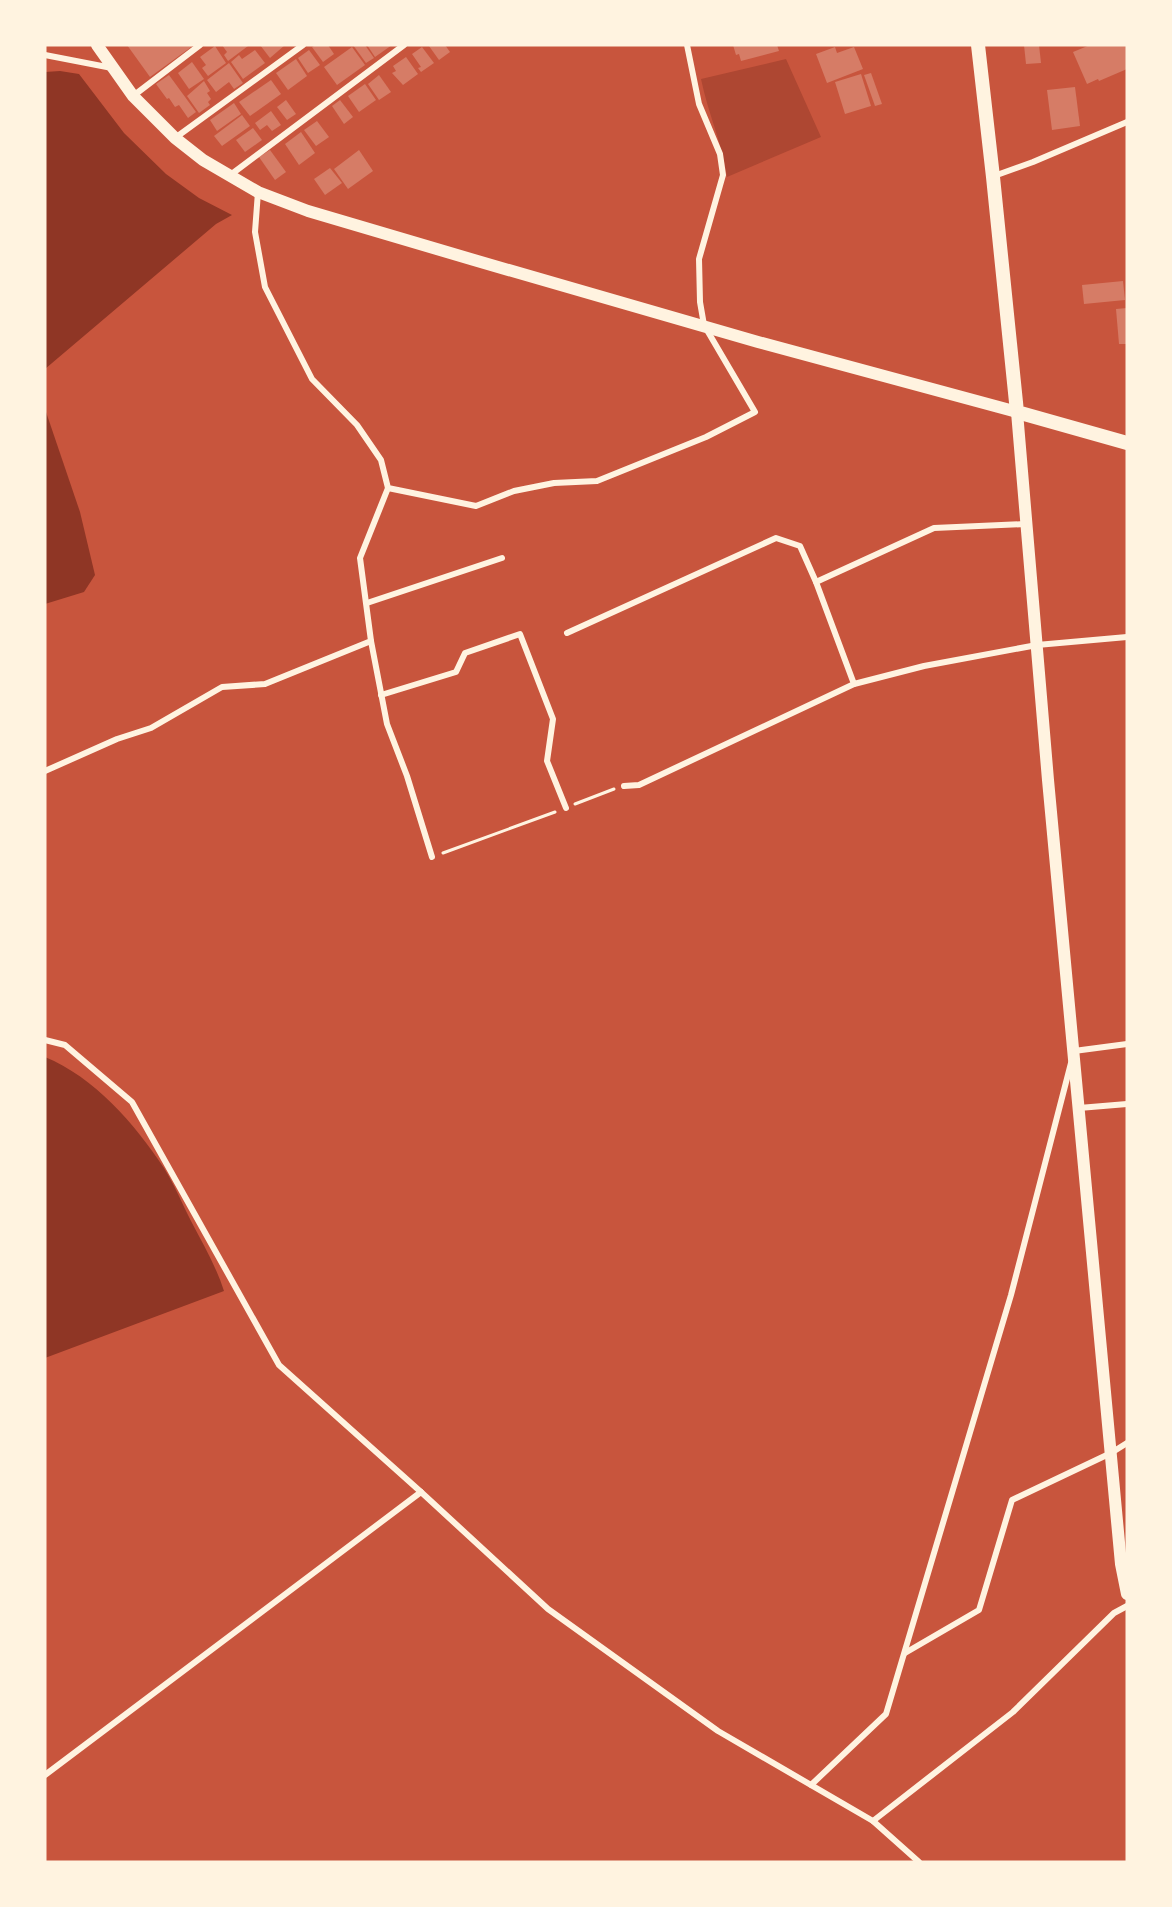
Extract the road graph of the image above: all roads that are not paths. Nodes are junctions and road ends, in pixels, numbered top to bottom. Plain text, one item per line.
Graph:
1 (97, 45) edge
2 (200, 45) edge
3 (303, 45) edge
4 (404, 45) edge
5 (687, 45) edge
6 (978, 45) edge
7 (45, 55) edge
8 (112, 68) junction
9 (133, 96) junction
10 (1127, 122) edge
11 (175, 138) junction
12 (229, 176) junction
13 (993, 177) junction
14 (258, 192) junction
15 (704, 325) junction
16 (1017, 412) junction
17 (1127, 443) edge
18 (388, 488) junction
19 (1025, 524) junction
20 (502, 558) dead end
21 (816, 582) junction
22 (367, 603) junction
23 (567, 633) dead end
24 (1127, 637) edge
25 (371, 641) junction
26 (1037, 645) junction
27 (854, 684) junction
28 (381, 695) junction
29 (45, 771) edge
30 (624, 786) road end
31 (566, 808) road end
32 (432, 857) road end
33 (45, 1040) edge
34 (1127, 1044) edge
35 (1074, 1051) junction
36 (1127, 1104) edge
37 (1079, 1108) junction
38 (1127, 1443) edge
39 (1111, 1454) junction
40 (421, 1492) junction
41 (1127, 1594) edge
42 (1127, 1606) edge
43 (904, 1654) junction
44 (45, 1775) edge
45 (812, 1785) junction
46 (873, 1821) junction
47 (919, 1862) edge

1 - 8 main road
2 - 9 street
3 - 11 street
4 - 12 street
5 - 15 street
6 - 13 main road
7 - 8 street
8 - 9 main road
9 - 11 main road
10 - 13 street
11 - 12 main road
12 - 14 main road
13 - 16 main road
14 - 15 main road
14 - 18 street
15 - 16 main road
15 - 18 street
16 - 17 main road
16 - 19 main road
18 - 22 street
19 - 21 street
19 - 26 main road
20 - 22 street
21 - 23 street
21 - 27 street
22 - 25 street
24 - 26 street
25 - 28 street
25 - 29 street
26 - 27 street
26 - 35 main road
27 - 30 street
28 - 31 street
28 - 32 street
33 - 40 street
34 - 35 street
35 - 37 main road
35 - 43 street
36 - 37 street
37 - 39 main road
38 - 39 street
39 - 41 main road
39 - 43 street
40 - 44 street
40 - 45 street
42 - 46 street
43 - 45 street
45 - 46 street
46 - 47 street

